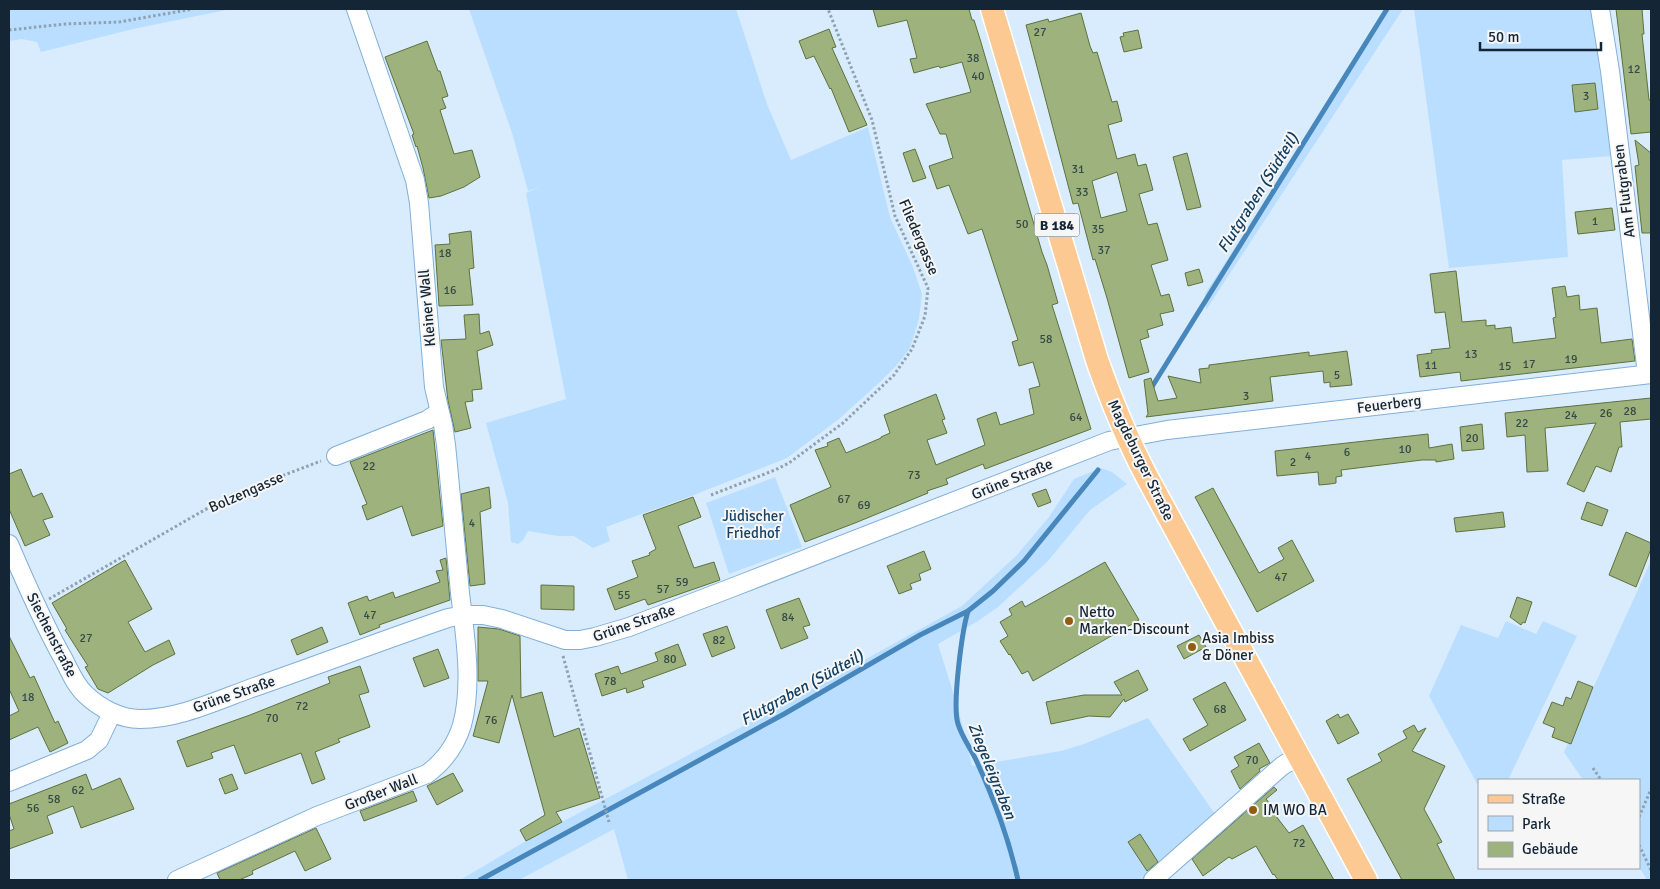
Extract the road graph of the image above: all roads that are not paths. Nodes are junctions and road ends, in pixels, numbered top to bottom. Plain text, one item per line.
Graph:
1 (356, 9) edge
2 (992, 9) edge
3 (1600, 9) edge
4 (1649, 374) edge
5 (439, 412) junction
6 (1128, 438) junction
7 (336, 456) road end
8 (9, 544) edge
9 (464, 615) junction
10 (112, 713) junction
11 (1298, 756) junction
12 (9, 782) edge
13 (177, 880) edge
14 (1153, 880) edge
15 (1366, 880) edge

1 - 5 street, Kleiner Wall
2 - 6 main road, Magdeburger Straße / B 184
3 - 4 street, Am Flutgraben
4 - 6 street, Feuerberg
5 - 7 street
5 - 9 street, Kleiner Wall
6 - 9 street, Grüne Straße
6 - 11 main road, Magdeburger Straße / B 184
8 - 10 street, Siechenstraße
9 - 10 street, Grüne Straße
9 - 13 street, Großer Wall
10 - 12 street
11 - 14 street
11 - 15 main road, Magdeburger Straße / B 184

